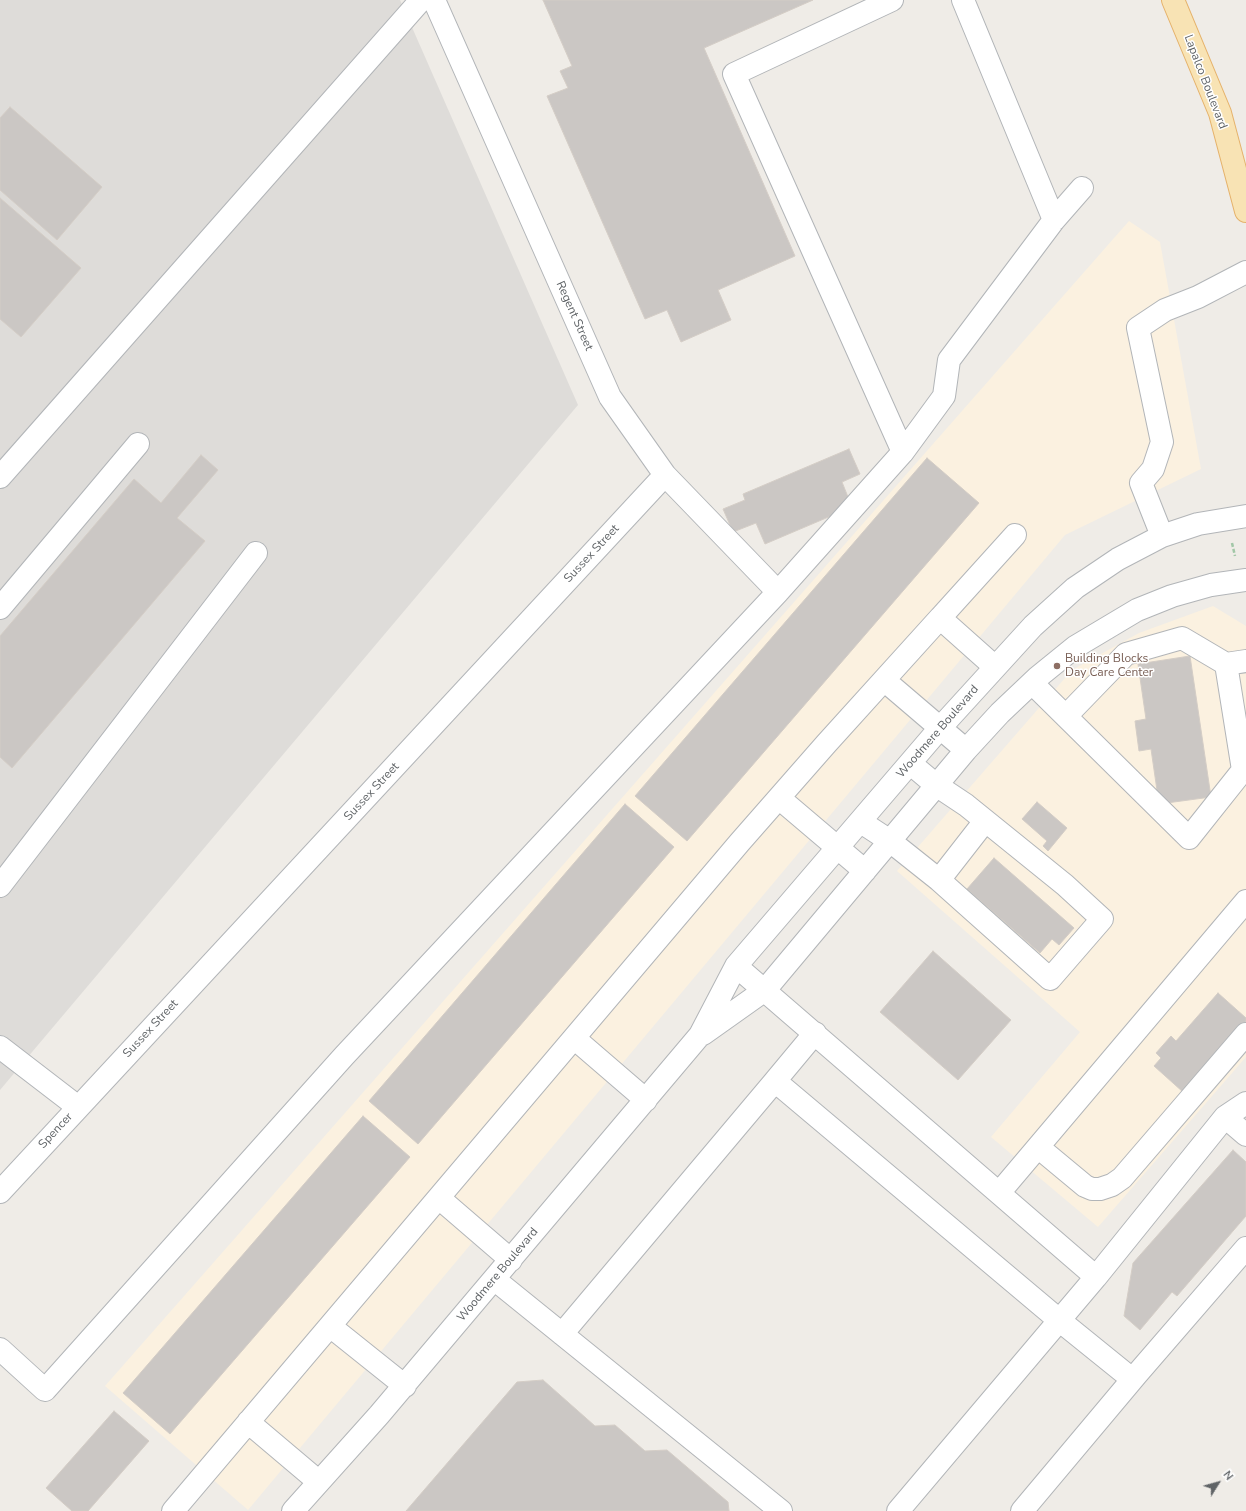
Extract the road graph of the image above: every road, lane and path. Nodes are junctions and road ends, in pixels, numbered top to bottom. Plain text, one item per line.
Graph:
1 (421, 0) edge
2 (434, 0) edge
3 (892, 0) edge
4 (963, 0) edge
5 (1174, 0) edge
6 (1082, 188) dead end
7 (1246, 211) edge
8 (1054, 220) junction
9 (1246, 272) edge
10 (138, 444) dead end
11 (903, 452) junction
12 (665, 475) junction
13 (0, 477) edge
14 (1246, 516) edge
15 (1015, 535) dead end
16 (1162, 536) junction
17 (256, 553) dead end
18 (1246, 580) edge
19 (778, 592) junction
20 (0, 608) edge
21 (940, 618) junction
22 (1236, 662) edge
23 (995, 666) junction
24 (884, 680) junction
25 (1032, 683) junction
26 (1066, 716) junction
27 (940, 728) junction
28 (966, 750) junction
29 (911, 764) junction
30 (1245, 770) edge
31 (936, 785) junction
32 (779, 798) junction
33 (985, 821) junction
34 (861, 822) junction
35 (890, 841) junction
36 (839, 848) junction
37 (865, 871) junction
38 (939, 880) junction
39 (0, 886) edge
40 (1242, 915) edge
41 (736, 966) junction
42 (765, 990) junction
43 (815, 1033) junction
44 (1246, 1034) edge
45 (700, 1035) junction
46 (574, 1038) junction
47 (0, 1047) edge
48 (775, 1081) junction
49 (646, 1100) junction
50 (1246, 1103) edge
51 (78, 1107) junction
52 (1225, 1117) junction
53 (1246, 1135) edge
54 (1038, 1147) junction
55 (0, 1192) edge
56 (999, 1193) junction
57 (439, 1198) junction
58 (1246, 1248) edge
59 (511, 1260) junction
60 (1096, 1277) junction
61 (494, 1279) junction
62 (1059, 1320) junction
63 (330, 1326) junction
64 (562, 1334) junction
65 (0, 1348) edge
66 (1132, 1379) junction
67 (405, 1386) junction
68 (248, 1422) junction
69 (319, 1482) junction
70 (173, 1511) edge
71 (293, 1511) edge
72 (781, 1511) edge
73 (898, 1511) edge
74 (1022, 1511) edge

1 - 13 street
2 - 12 street, Regent Street
3 - 11 street
4 - 8 street
5 - 7 main road, Lapalco Boulevard
6 - 8 street
8 - 11 street
9 - 16 street
10 - 20 street
11 - 19 street
12 - 19 street, Regent Street
12 - 51 street, Sussex Street
14 - 16 street, Woodmere Boulevard
15 - 21 street
16 - 23 street, Woodmere Boulevard
17 - 39 street
18 - 25 street, Woodmere Boulevard
19 - 65 street
21 - 23 street
21 - 24 street
22 - 26 street
22 - 30 street
23 - 27 street, Woodmere Boulevard
24 - 27 street
24 - 32 street
25 - 26 street
25 - 28 street, Woodmere Boulevard
26 - 30 street
27 - 28 street
27 - 29 street, Woodmere Boulevard
28 - 31 street, Woodmere Boulevard
29 - 31 street
29 - 34 street, Woodmere Boulevard
31 - 33 street
31 - 35 street, Woodmere Boulevard
32 - 36 street
32 - 46 street
33 - 38 street
33 - 38 street
34 - 35 street
34 - 36 street, Woodmere Boulevard
35 - 37 street, Woodmere Boulevard
35 - 38 street
36 - 37 street
36 - 41 street, Woodmere Boulevard
37 - 42 street, Woodmere Boulevard
40 - 54 street
41 - 42 street
41 - 45 street, Woodmere Boulevard
42 - 43 street
42 - 45 street, Woodmere Boulevard
43 - 48 street
43 - 56 street
44 - 54 street
45 - 49 street, Woodmere Boulevard
46 - 49 street
46 - 57 street
47 - 51 street, Spencer
48 - 62 street
48 - 64 street
49 - 59 street, Woodmere Boulevard
50 - 52 street
51 - 55 street, Spencer
52 - 53 street
52 - 60 street
54 - 56 street
56 - 60 street
57 - 59 street
57 - 63 street
58 - 66 street
59 - 61 street, Woodmere Boulevard
60 - 62 street
61 - 64 street
61 - 67 street, Woodmere Boulevard
62 - 66 street
62 - 73 street
63 - 67 street
63 - 68 street
64 - 72 street
66 - 74 street
67 - 69 street, Woodmere Boulevard
68 - 69 street
68 - 70 street
69 - 71 street, Woodmere Boulevard

